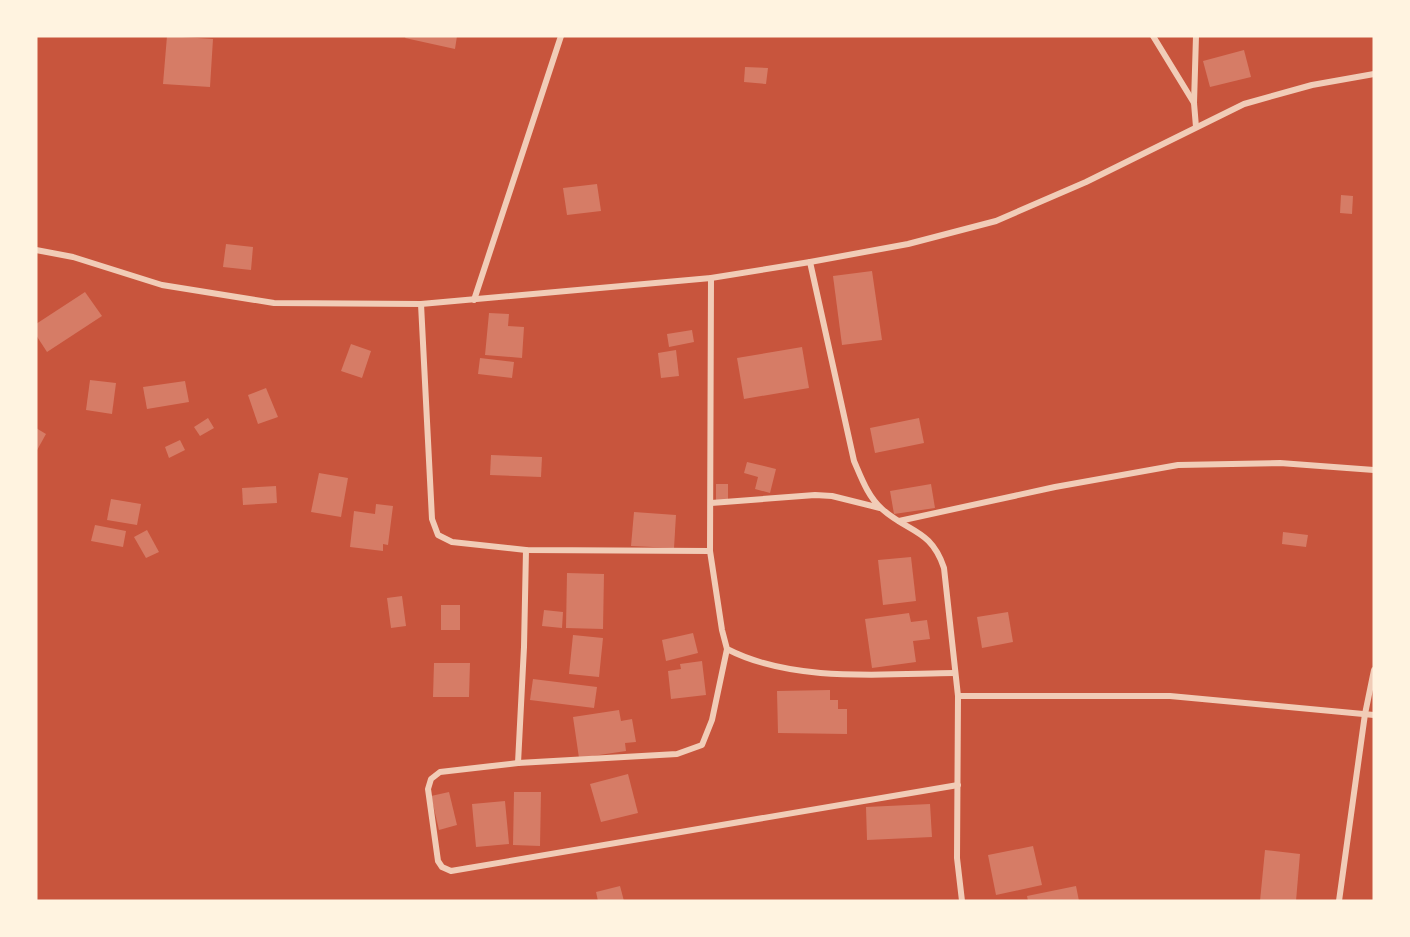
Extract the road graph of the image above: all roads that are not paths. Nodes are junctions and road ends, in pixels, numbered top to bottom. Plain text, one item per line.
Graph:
1 (561, 36) edge
2 (1153, 36) edge
3 (1196, 36) edge
4 (1374, 74) edge
5 (1194, 103) junction
6 (1196, 127) junction
7 (36, 250) edge
8 (810, 262) junction
9 (711, 278) junction
10 (474, 300) junction
11 (421, 304) junction
12 (1374, 470) edge
13 (711, 503) junction
14 (881, 508) junction
15 (899, 521) junction
16 (526, 550) junction
17 (710, 551) junction
18 (727, 648) junction
19 (1374, 670) edge
20 (954, 674) junction
21 (958, 696) junction
22 (1365, 714) junction
23 (1374, 715) edge
24 (518, 763) junction
25 (958, 785) junction
26 (962, 901) edge
27 (1339, 901) edge

1 - 10 street
2 - 5 street
3 - 5 street
4 - 6 street
5 - 6 street
6 - 8 street
7 - 11 street
8 - 9 street
8 - 14 street
9 - 10 street
9 - 13 street
10 - 11 street
11 - 16 street
12 - 15 street
13 - 14 street
13 - 17 street
14 - 15 street
15 - 20 street
16 - 17 street
16 - 24 street
17 - 18 street
18 - 20 street
18 - 24 street
19 - 22 street
20 - 21 street
21 - 22 street
21 - 25 street
22 - 23 street
22 - 27 street
24 - 25 street
25 - 26 street

